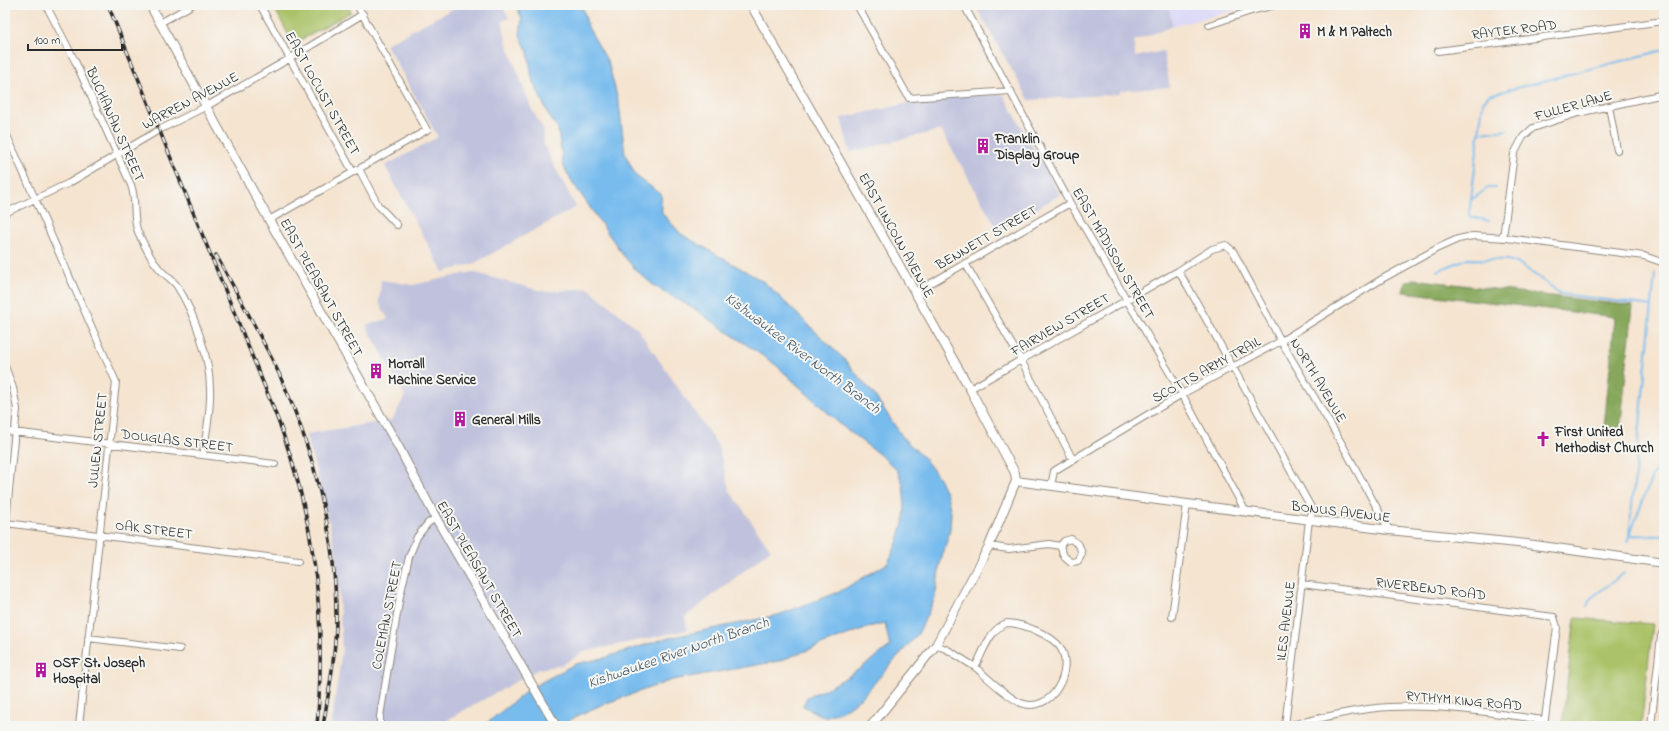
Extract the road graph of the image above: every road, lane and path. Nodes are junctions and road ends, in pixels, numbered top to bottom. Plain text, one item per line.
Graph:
1 (46, 5) edge
2 (150, 5) edge
3 (192, 5) edge
4 (260, 5) edge
5 (357, 5) edge
6 (750, 5) edge
7 (856, 5) edge
8 (964, 5) edge
9 (1275, 5) edge
10 (1254, 8) edge
11 (362, 14) junction
12 (1664, 22) edge
13 (160, 23) junction
14 (1209, 25) dead end
15 (1438, 51) dead end
16 (289, 59) junction
17 (1011, 91) junction
18 (1664, 94) edge
19 (207, 106) junction
20 (1608, 106) junction
21 (5, 131) edge
22 (1618, 150) dead end
23 (117, 154) junction
24 (359, 169) junction
25 (353, 172) junction
26 (35, 200) junction
27 (1070, 203) junction
28 (5, 213) edge
29 (269, 220) junction
30 (397, 225) dead end
31 (1505, 238) junction
32 (1226, 245) joint
33 (1664, 263) edge
34 (965, 264) junction
35 (1178, 271) junction
36 (914, 292) junction
37 (1128, 299) junction
38 (1282, 341) junction
39 (1021, 360) junction
40 (5, 366) edge
41 (1232, 367) junction
42 (970, 389) junction
43 (1182, 394) junction
44 (5, 431) edge
45 (15, 432) junction
46 (109, 444) junction
47 (203, 455) junction
48 (1074, 460) junction
49 (275, 464) dead end
50 (1016, 481) junction
51 (1051, 486) junction
52 (1187, 504) junction
53 (1246, 512) junction
54 (436, 518) junction
55 (1309, 520) junction
56 (6, 523) junction
57 (1390, 530) junction
58 (5, 532) edge
59 (99, 534) junction
60 (989, 546) junction
61 (1060, 546) dead end
62 (298, 561) dead end
63 (1664, 563) edge
64 (1302, 584) junction
65 (1172, 617) dead end
66 (1664, 630) edge
67 (88, 638) junction
68 (936, 645) junction
69 (180, 649) dead end
70 (975, 667) junction
71 (1544, 723) edge
72 (874, 725) edge
73 (79, 726) edge
74 (380, 726) edge
75 (556, 726) edge
76 (1286, 726) edge
77 (1651, 726) edge

1 - 23 street, BUCHANAN STREET
2 - 13 street, EAST PLEASANT STREET
3 - 13 street
4 - 16 street, EAST LOCUST STREET
5 - 11 street
6 - 36 street, EAST LINCOLN AVENUE
7 - 17 street
8 - 17 street, EAST MADISON STREET
9 - 10 street
10 - 14 street
11 - 16 street, WARREN AVENUE
11 - 24 street
12 - 15 street, RAYTEK ROAD
13 - 19 street, EAST PLEASANT STREET
16 - 19 street, WARREN AVENUE
16 - 25 street, EAST LOCUST STREET
17 - 27 street, EAST MADISON STREET
18 - 20 street, FULLER LANE
19 - 23 street, WARREN AVENUE
19 - 29 street, EAST PLEASANT STREET
20 - 22 street
20 - 31 street, FULLER LANE
21 - 26 street, JULIEN STREET
23 - 26 street, WARREN AVENUE
23 - 47 street, BUCHANAN STREET
24 - 25 street
24 - 30 street, EAST LOCUST STREET
25 - 29 street
26 - 28 street, WARREN AVENUE
26 - 46 street, JULIEN STREET
27 - 34 street, BENNETT STREET
27 - 37 street, EAST MADISON STREET
29 - 54 street, EAST PLEASANT STREET
31 - 33 street
31 - 38 street, SCOTTS ARMY TRAIL
32 - 35 street, FAIRVIEW STREET
32 - 38 street, NORTH AVENUE
34 - 36 street, BENNETT STREET
34 - 39 street
35 - 37 street, FAIRVIEW STREET
35 - 41 street, ILES AVENUE
36 - 42 street, EAST LINCOLN AVENUE
37 - 39 street, FAIRVIEW STREET
37 - 43 street, EAST MADISON STREET
38 - 41 street, SCOTTS ARMY TRAIL
38 - 57 street, NORTH AVENUE
39 - 42 street, FAIRVIEW STREET
39 - 48 street
40 - 45 street
41 - 43 street, SCOTTS ARMY TRAIL
41 - 55 street, ILES AVENUE
42 - 50 street, EAST LINCOLN AVENUE
43 - 48 street, SCOTTS ARMY TRAIL
43 - 53 street, EAST MADISON STREET
44 - 45 street, DOUGLAS STREET
45 - 46 street, DOUGLAS STREET
45 - 56 street
46 - 47 street, DOUGLAS STREET
46 - 59 street, JULIEN STREET
47 - 49 street, DOUGLAS STREET
48 - 51 street, SCOTTS ARMY TRAIL
50 - 51 street, BONUS AVENUE
50 - 60 street
51 - 52 street, BONUS AVENUE
52 - 53 street, BONUS AVENUE
52 - 65 street
53 - 55 street, BONUS AVENUE
54 - 74 street, COLEMAN STREET
54 - 75 street, EAST PLEASANT STREET
55 - 57 street, BONUS AVENUE
55 - 64 street, ILES AVENUE
56 - 58 street
56 - 59 street, OAK STREET
57 - 63 street, BONUS AVENUE
59 - 62 street, OAK STREET
59 - 67 street, JULIEN STREET
60 - 61 street
60 - 68 street
64 - 71 street, RIVERBEND ROAD
64 - 76 street, ILES AVENUE
66 - 77 street
67 - 69 street
67 - 73 street, JULIEN STREET
68 - 70 street
68 - 72 street
70 - 70 street
71 - 76 street, RYTHYM KING ROAD

